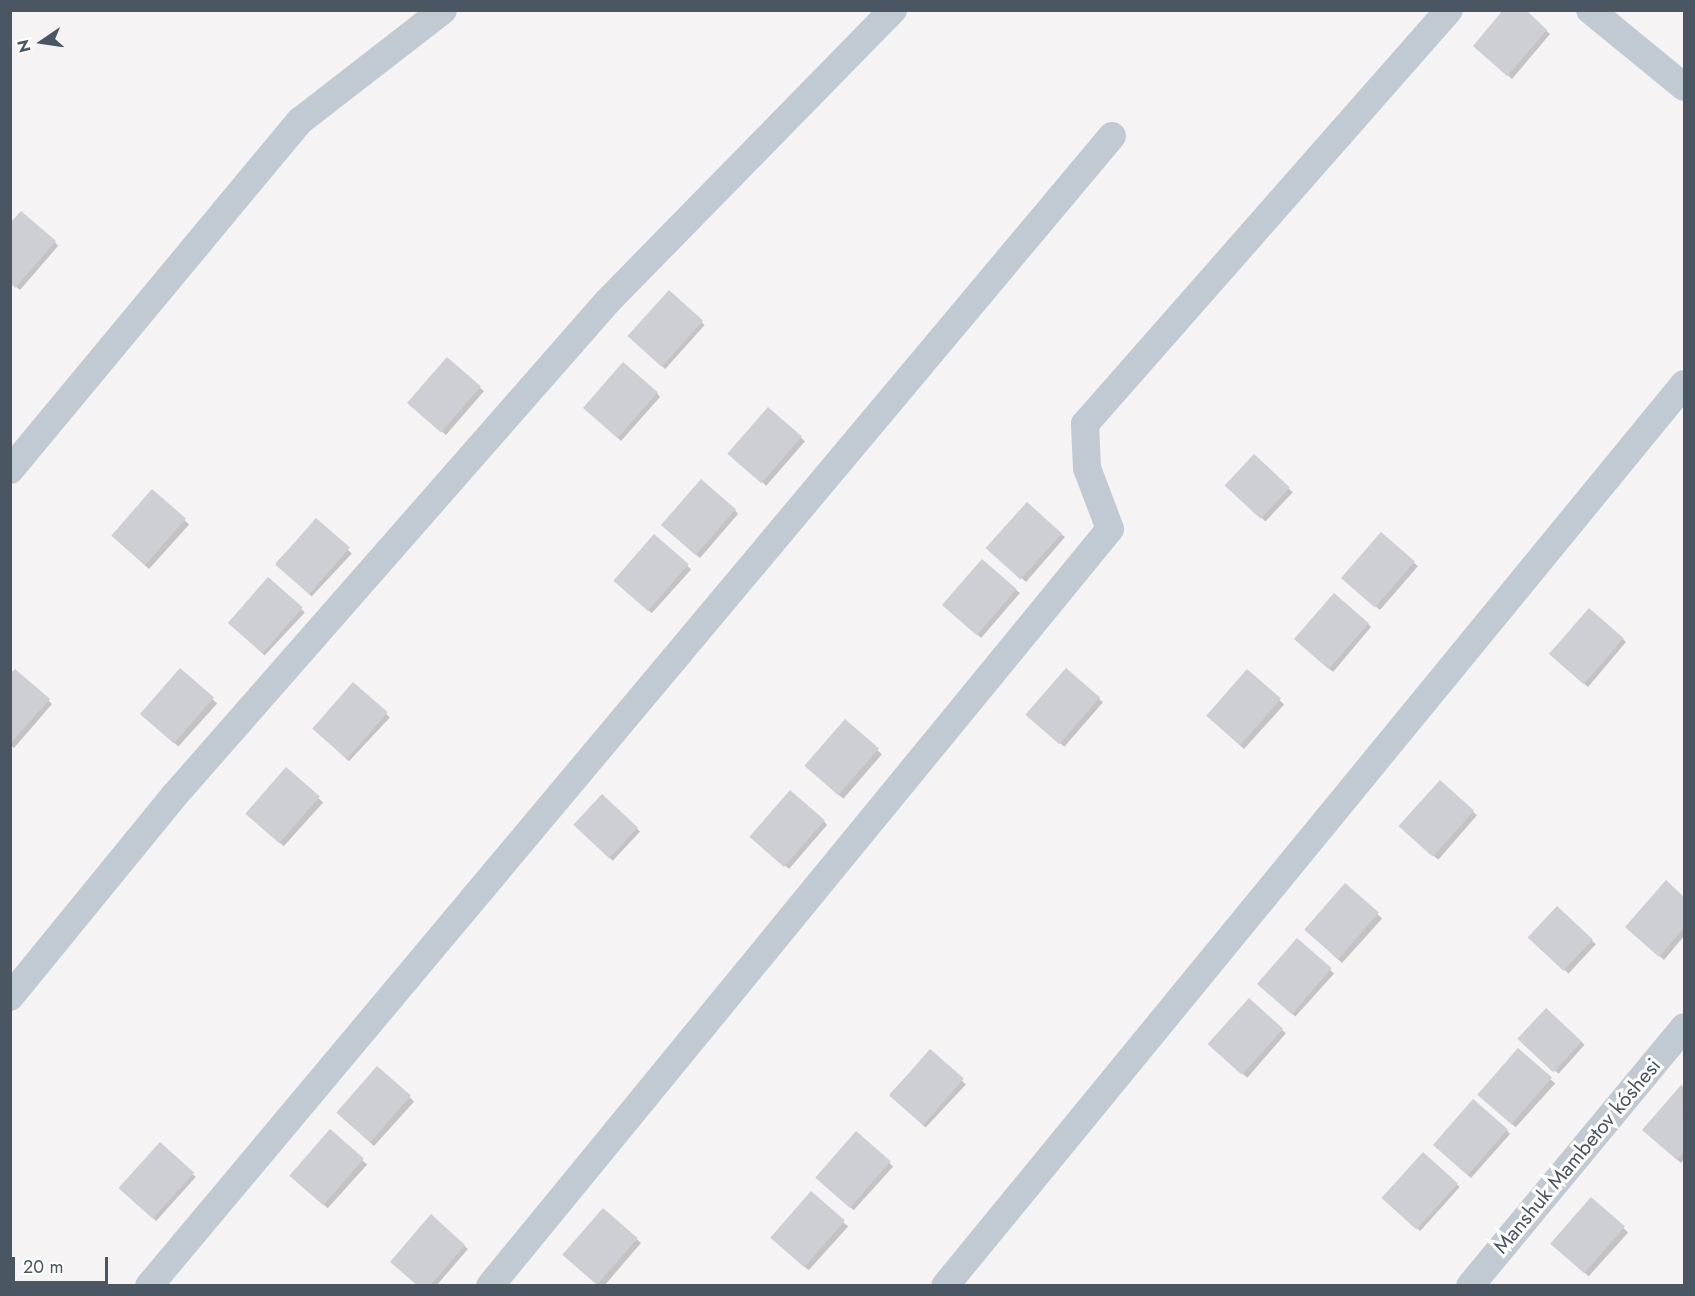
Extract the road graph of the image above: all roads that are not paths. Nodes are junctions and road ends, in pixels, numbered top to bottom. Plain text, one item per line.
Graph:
1 (443, 10) edge
2 (893, 10) edge
3 (1449, 10) edge
4 (1590, 10) edge
5 (1684, 87) edge
6 (1112, 136) dead end
7 (1684, 384) edge
8 (10, 470) edge
9 (10, 997) edge
10 (1684, 1027) edge
11 (149, 1286) edge
12 (490, 1286) edge
13 (945, 1286) edge
14 (1470, 1286) edge

1 - 8 street
2 - 9 street
3 - 12 street
4 - 5 street
6 - 11 street
7 - 13 street
10 - 14 street, Manshuk Mambetov kóshesi

